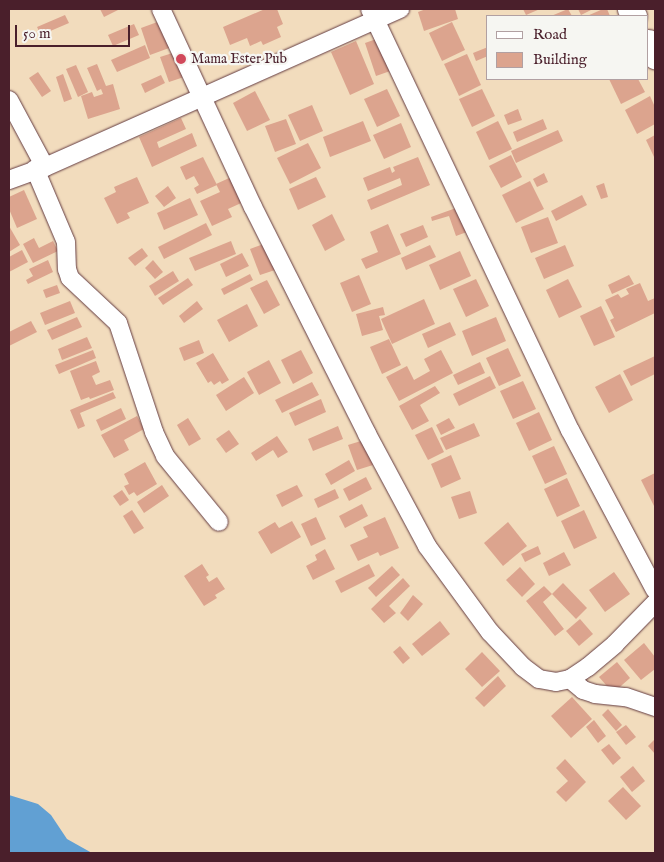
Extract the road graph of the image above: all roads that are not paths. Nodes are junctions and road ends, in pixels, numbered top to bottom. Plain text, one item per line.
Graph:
1 (162, 9) edge
2 (400, 9) edge
3 (373, 15) edge
4 (649, 44) edge
5 (655, 56) edge
6 (202, 96) junction
7 (9, 100) edge
8 (40, 168) junction
9 (9, 180) edge
10 (219, 522) dead end
11 (655, 590) edge
12 (655, 603) edge
13 (570, 679) junction
14 (655, 707) edge

1 - 6 street
2 - 3 street
3 - 6 street
3 - 11 street
4 - 5 street
6 - 8 street
6 - 13 street
7 - 8 street
8 - 9 street
8 - 10 street
12 - 13 street
13 - 14 street

